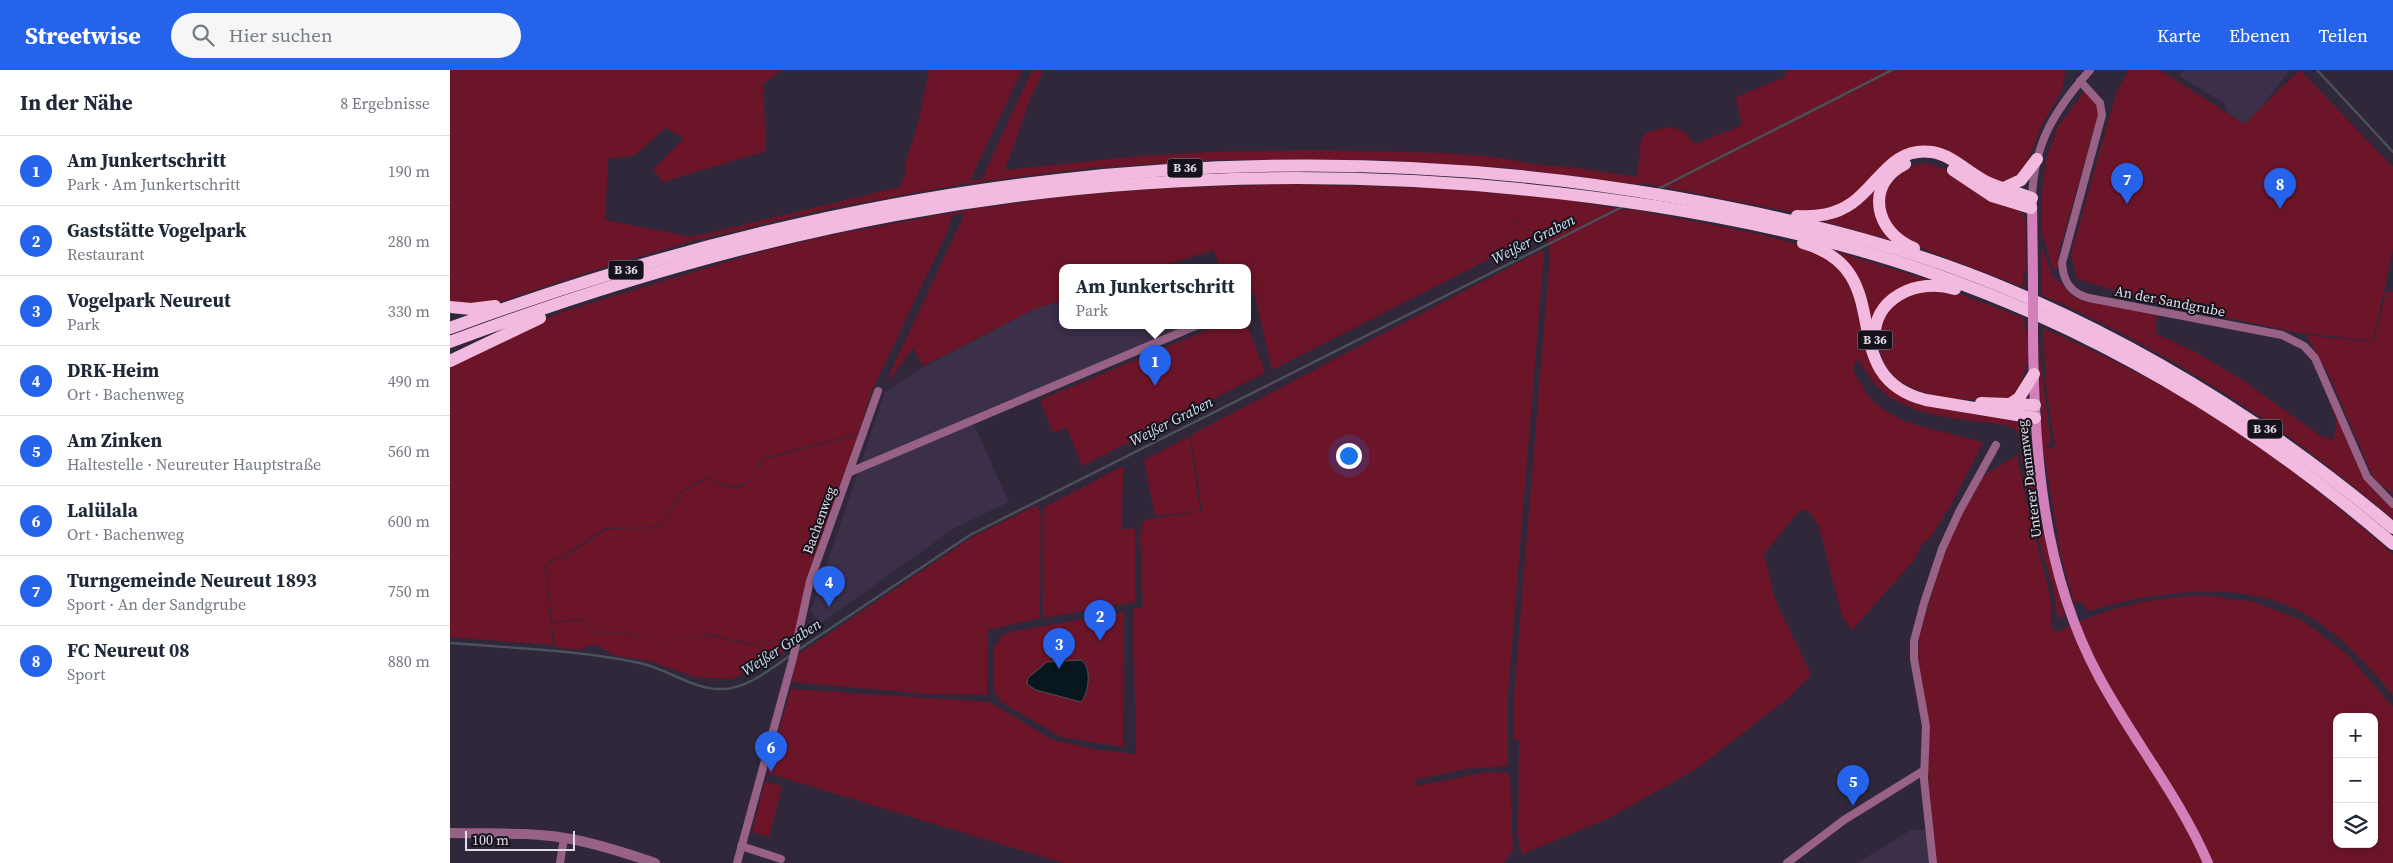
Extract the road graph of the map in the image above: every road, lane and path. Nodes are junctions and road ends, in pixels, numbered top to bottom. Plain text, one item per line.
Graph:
1 (2090, 70) edge
2 (2080, 81) junction
3 (2037, 159) junction
4 (2004, 188) junction
5 (1637, 197) junction
6 (2032, 203) junction
7 (1776, 217) junction
8 (1759, 226) junction
9 (1944, 264) junction
10 (570, 300) junction
11 (2006, 302) junction
12 (516, 305) junction
13 (450, 307) edge
14 (450, 328) edge
15 (1189, 329) edge
16 (450, 342) edge
17 (450, 361) edge
18 (2034, 374) junction
19 (878, 391) dead end
20 (2010, 404) junction
21 (2035, 411) junction
22 (1996, 445) dead end
23 (850, 472) junction
24 (2393, 504) edge
25 (2393, 528) edge
26 (2393, 544) edge
27 (1923, 771) junction
28 (450, 833) edge
29 (564, 838) junction
30 (742, 846) junction
31 (780, 859) dead end
32 (560, 863) edge
33 (655, 863) edge
34 (737, 863) edge
35 (1787, 863) edge
36 (1933, 863) edge
37 (2208, 863) edge

1 - 2 street, Unterer Dammweg
2 - 3 street, Unterer Dammweg
2 - 24 street, An der Sandgrube
3 - 4 highway
3 - 6 street, Unterer Dammweg
4 - 6 highway, B 36
4 - 7 highway, B 36
5 - 7 highway, B 36
5 - 8 highway, B 36
5 - 10 highway, B 36
5 - 12 highway, B 36
6 - 9 highway
6 - 18 main road, Unterer Dammweg, bridge
7 - 9 highway, B 36
8 - 11 highway, B 36
8 - 21 highway
9 - 25 highway, B 36
10 - 16 highway, B 36
10 - 17 highway, B 36
11 - 20 highway, B 36
11 - 26 highway, B 36
12 - 13 highway, B 36
12 - 14 highway, B 36
15 - 23 street
18 - 20 highway
18 - 21 main road, Unterer Dammweg
19 - 23 street, Bachenweg
20 - 21 highway, B 36
21 - 37 main road, Unterer Dammweg
22 - 27 street
23 - 30 street, Bachenweg
27 - 35 street
27 - 36 street
28 - 29 street
29 - 32 street
29 - 33 street
30 - 31 street
30 - 34 street, Bachenweg

